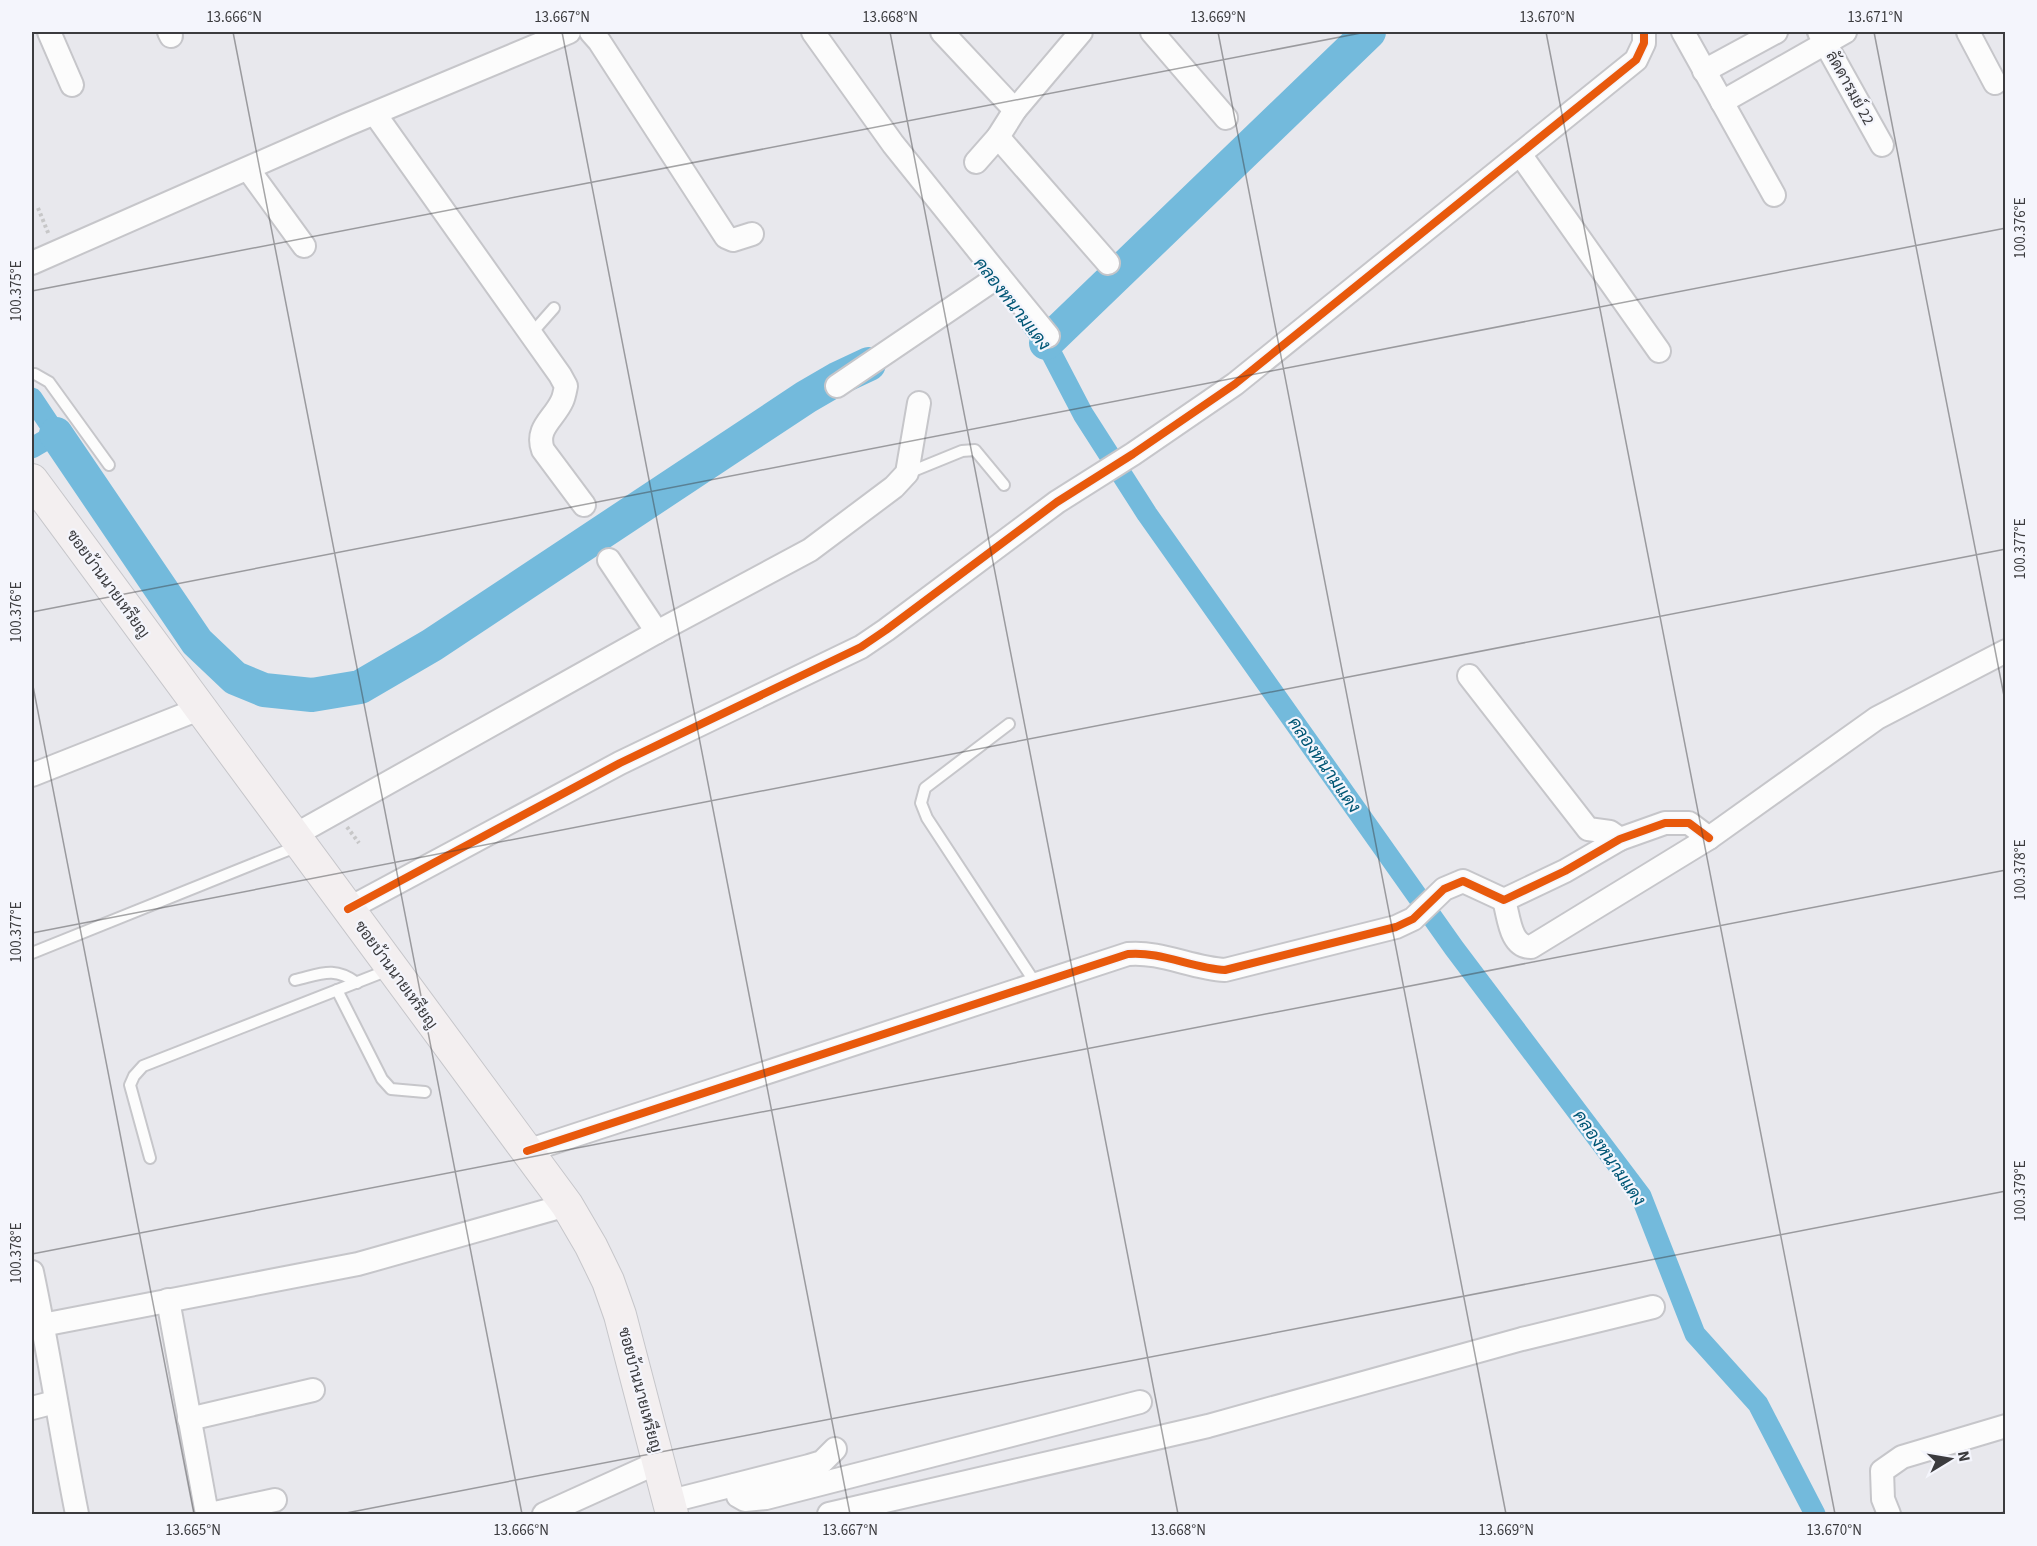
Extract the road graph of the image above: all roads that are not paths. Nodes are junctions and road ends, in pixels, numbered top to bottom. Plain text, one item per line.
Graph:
1 (49, 32) edge
2 (569, 32) edge
3 (591, 32) edge
4 (813, 32) edge
5 (942, 32) edge
6 (1081, 32) edge
7 (1152, 32) edge
8 (1644, 32) edge
9 (1683, 32) edge
10 (1776, 32) edge
11 (1845, 32) edge
12 (1968, 32) edge
13 (1822, 37) edge
14 (1704, 71) junction
15 (1995, 83) dead end
16 (72, 85) dead end
17 (1722, 102) junction
18 (1015, 110) junction
19 (375, 114) junction
20 (1226, 118) dead end
21 (998, 137) junction
22 (1882, 145) dead end
23 (1520, 154) junction
24 (976, 162) dead end
25 (248, 168) junction
26 (1774, 195) dead end
27 (752, 234) dead end
28 (304, 246) dead end
29 (32, 263) edge
30 (1108, 263) dead end
31 (991, 281) junction
32 (554, 308) dead end
33 (531, 334) junction
34 (1048, 336) dead end
35 (1659, 351) dead end
36 (32, 374) edge
37 (837, 386) dead end
38 (919, 403) dead end
39 (109, 465) dead end
40 (908, 473) junction
41 (32, 480) edge
42 (1004, 485) dead end
43 (584, 505) dead end
44 (609, 560) dead end
45 (657, 632) junction
46 (2006, 651) edge
47 (1469, 676) dead end
48 (199, 709) junction
49 (1009, 724) dead end
50 (32, 775) edge
51 (1709, 838) junction
52 (1620, 839) junction
53 (297, 841) junction
54 (1504, 900) junction
55 (348, 909) junction
56 (32, 953) edge
57 (392, 969) junction
58 (296, 980) dead end
59 (357, 983) junction
60 (1036, 984) junction
61 (337, 990) junction
62 (425, 1092) dead end
63 (526, 1151) junction
64 (150, 1158) dead end
65 (567, 1205) junction
66 (32, 1272) edge
67 (168, 1300) junction
68 (1653, 1307) dead end
69 (37, 1326) edge
70 (314, 1390) dead end
71 (1140, 1401) dead end
72 (55, 1402) junction
73 (32, 1408) edge
74 (189, 1419) junction
75 (2006, 1426) edge
76 (835, 1449) dead end
77 (659, 1462) junction
78 (735, 1485) junction
79 (275, 1500) dead end
80 (670, 1508) edge
81 (77, 1515) edge
82 (209, 1515) edge
83 (544, 1515) edge
84 (829, 1515) edge
85 (1889, 1515) edge

1 - 16 street
2 - 19 street
3 - 27 street
4 - 31 street
5 - 18 street
6 - 18 street
7 - 20 street
8 - 23 street
9 - 14 street
10 - 14 street
11 - 13 street
12 - 15 street
13 - 17 street
13 - 22 street, ลัดดารมย์ 22
14 - 17 street
17 - 26 street
18 - 21 street
19 - 25 street
19 - 33 street
21 - 24 street
21 - 30 street
23 - 35 street
23 - 55 street
25 - 28 street
25 - 29 street
31 - 34 street
31 - 37 street
32 - 33 lane
33 - 43 street
36 - 39 lane
38 - 40 street
40 - 42 lane
40 - 45 street
41 - 48 street, ซอยบ้านนายเหรียญ
44 - 45 street
45 - 53 street
46 - 51 street
47 - 52 street
48 - 50 street
48 - 53 street, ซอยบ้านนายเหรียญ
49 - 60 lane
51 - 52 street
51 - 54 street
52 - 54 street
53 - 55 street, ซอยบ้านนายเหรียญ
53 - 56 lane
54 - 60 street
55 - 57 street, ซอยบ้านนายเหรียญ
57 - 59 lane
57 - 63 street, ซอยบ้านนายเหรียญ
58 - 59 lane
59 - 61 lane
60 - 63 street
61 - 62 lane
61 - 64 lane
63 - 65 street, ซอยบ้านนายเหรียญ
65 - 67 street
65 - 77 street, ซอยบ้านนายเหรียญ
66 - 69 street
67 - 69 street
67 - 74 street
68 - 84 street
69 - 72 street
70 - 74 street
71 - 78 street
72 - 73 street
72 - 81 street
74 - 82 street
75 - 85 street
76 - 78 street
77 - 80 street, ซอยบ้านนายเหรียญ
77 - 83 street
78 - 80 street
79 - 82 street

